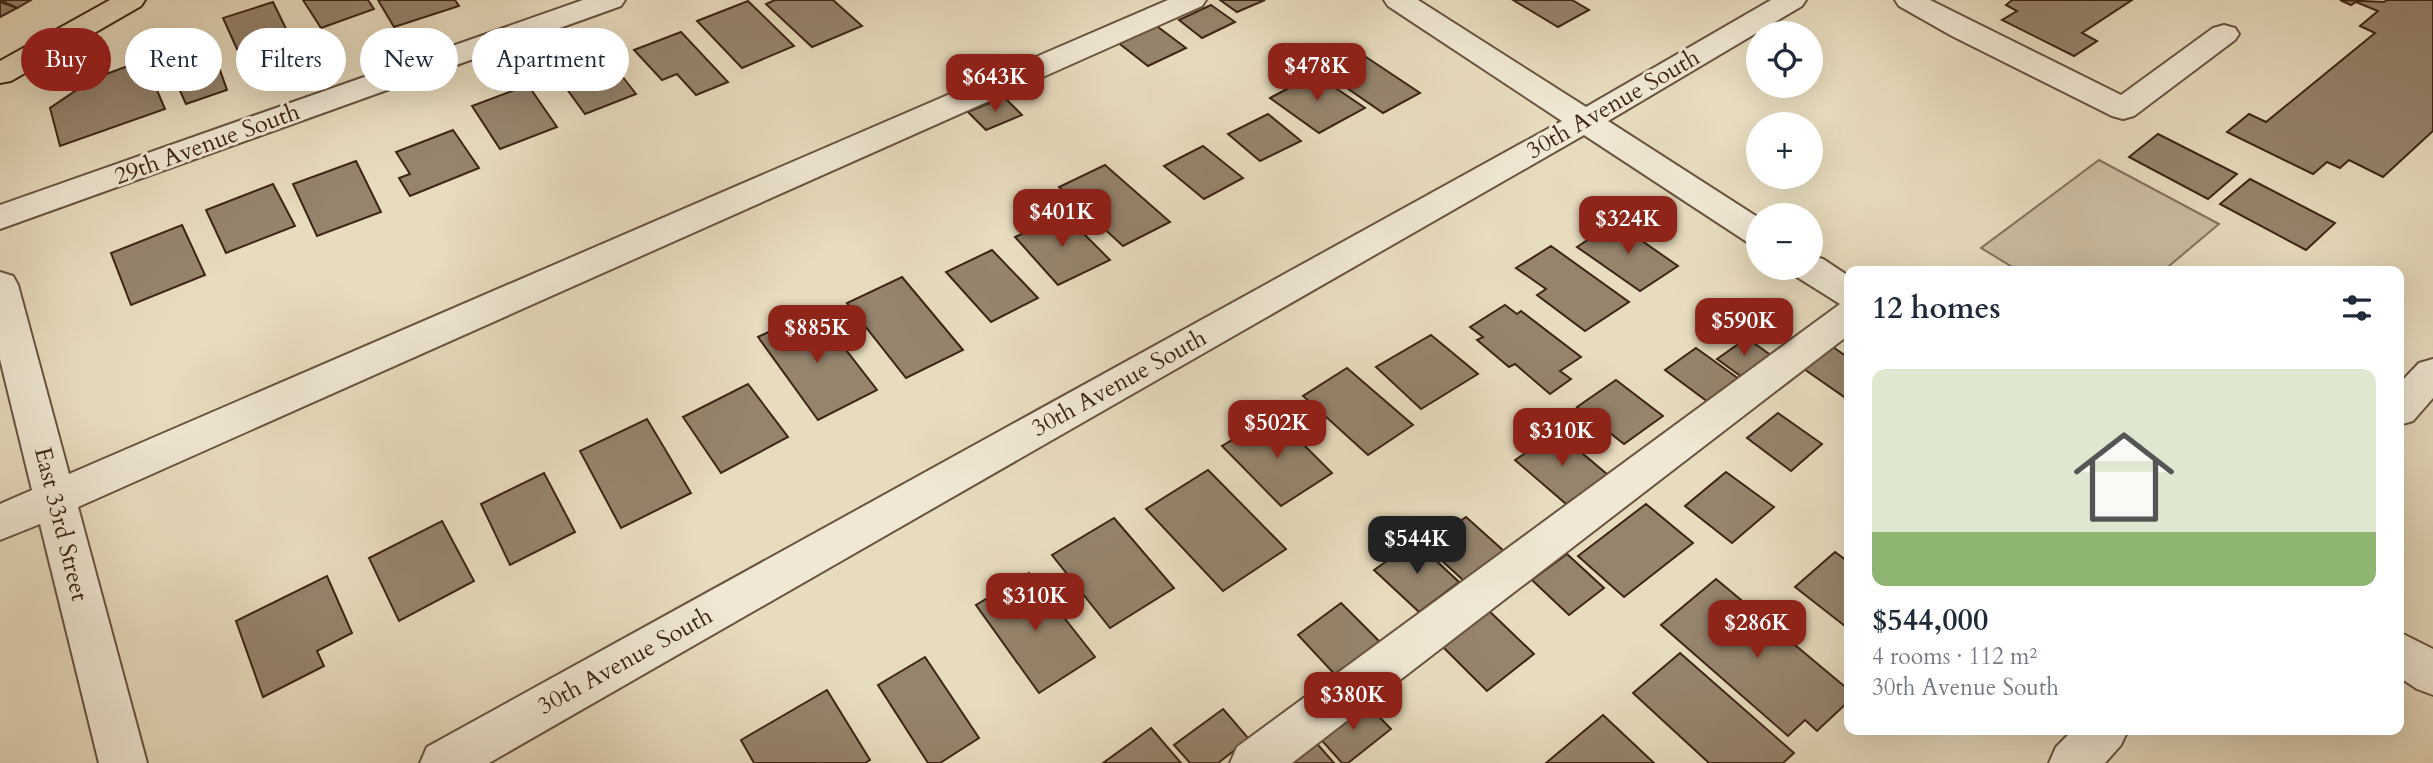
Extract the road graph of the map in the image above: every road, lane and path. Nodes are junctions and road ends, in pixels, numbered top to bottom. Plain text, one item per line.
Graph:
1 (131, 0) edge
2 (611, 0) edge
3 (1192, 0) edge
4 (1398, 0) edge
5 (1792, 0) edge
6 (1909, 0) edge
7 (2224, 34) dead end
8 (0, 74) edge
9 (1585, 121) junction
10 (0, 217) edge
11 (1746, 226) edge
12 (1823, 276) edge
13 (0, 285) edge
14 (1844, 289) edge
15 (1844, 319) edge
16 (2433, 373) edge
17 (2404, 405) edge
18 (54, 499) junction
19 (0, 523) edge
20 (2404, 655) edge
21 (2433, 674) edge
22 (2099, 735) edge
23 (123, 763) edge
24 (444, 763) edge
25 (1254, 763) edge
26 (2073, 763) edge

1 - 8 main road
2 - 10 street, 29th Avenue South
3 - 18 street
4 - 9 street
5 - 9 street, 30th Avenue South
6 - 7 street
9 - 11 street
9 - 24 street, 30th Avenue South
12 - 14 street
13 - 18 street, East 33rd Street
15 - 25 street
16 - 17 street
18 - 19 street
18 - 23 street, East 33rd Street
20 - 21 street
22 - 26 street

